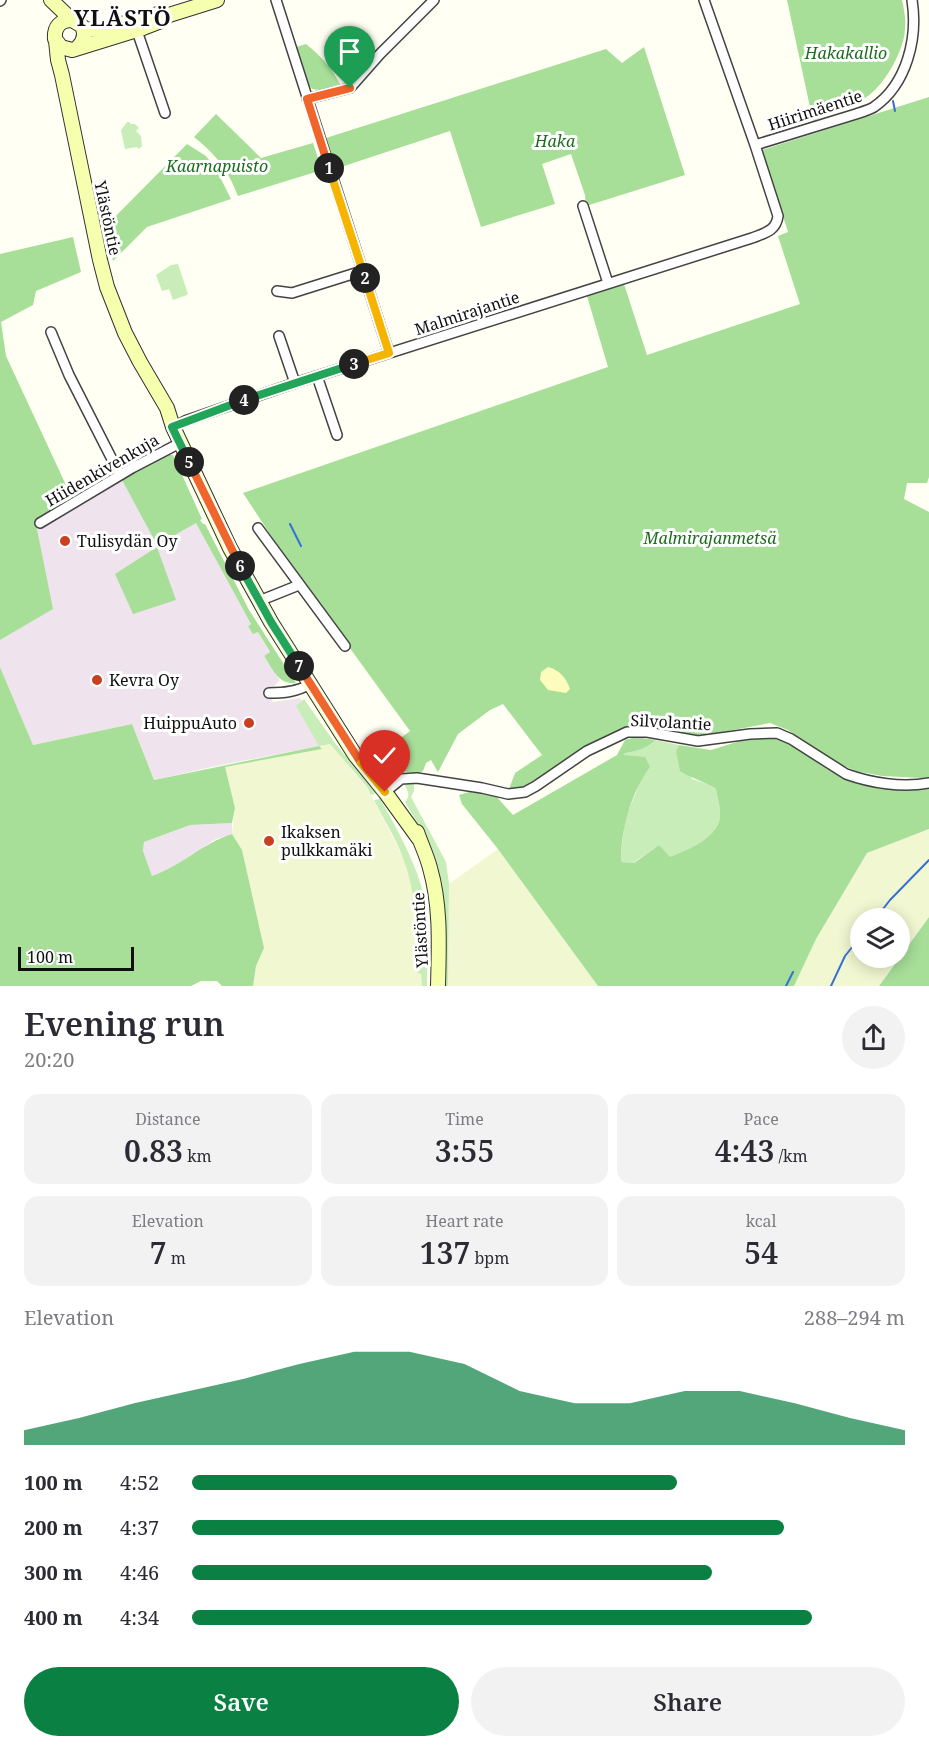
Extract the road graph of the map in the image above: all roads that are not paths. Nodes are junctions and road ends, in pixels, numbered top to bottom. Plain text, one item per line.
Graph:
1 (51, 0) edge
2 (217, 0) edge
3 (276, 0) edge
4 (434, 0) edge
5 (704, 0) edge
6 (912, 0) edge
7 (78, 24) junction
8 (135, 25) junction
9 (56, 35) junction
10 (75, 48) junction
11 (62, 75) junction
12 (307, 99) junction
13 (165, 113) dead end
14 (755, 146) junction
15 (583, 206) dead end
16 (362, 271) junction
17 (608, 283) junction
18 (277, 291) dead end
19 (51, 332) dead end
20 (279, 336) dead end
21 (389, 353) junction
22 (317, 376) junction
23 (295, 383) junction
24 (172, 427) junction
25 (337, 435) dead end
26 (180, 443) junction
27 (120, 475) junction
28 (40, 524) dead end
29 (258, 528) dead end
30 (299, 585) junction
31 (259, 601) junction
32 (345, 646) dead end
33 (310, 684) junction
34 (268, 693) dead end
35 (929, 783) edge
36 (388, 789) junction
37 (438, 986) edge

1 - 7 main road, Ylästöntie
1 - 9 main road, Ylästöntie
2 - 8 main road
3 - 12 street
4 - 12 street
5 - 14 street
6 - 14 street, Hiirimäentie
7 - 8 main road
7 - 9 main road
7 - 10 main road
8 - 10 main road
8 - 13 street
9 - 10 main road
9 - 11 main road, Ylästöntie
10 - 11 main road
11 - 24 main road, Ylästöntie
12 - 16 street
14 - 17 street, Malmirajantie
15 - 17 street
16 - 18 street
16 - 21 street
17 - 21 street, Malmirajantie
19 - 27 street
20 - 23 street
21 - 22 street, Malmirajantie
22 - 23 street, Malmirajantie
22 - 25 street
23 - 24 street, Malmirajantie
24 - 26 main road, Ylästöntie
26 - 27 street, Hiidenkivenkuja
26 - 31 main road, Ylästöntie
27 - 28 street, Hiidenkivenkuja
29 - 30 street
30 - 31 street
30 - 32 street
31 - 33 main road, Ylästöntie
33 - 34 street
33 - 36 main road, Ylästöntie
35 - 36 street, Silvolantie
36 - 37 main road, Ylästöntie

